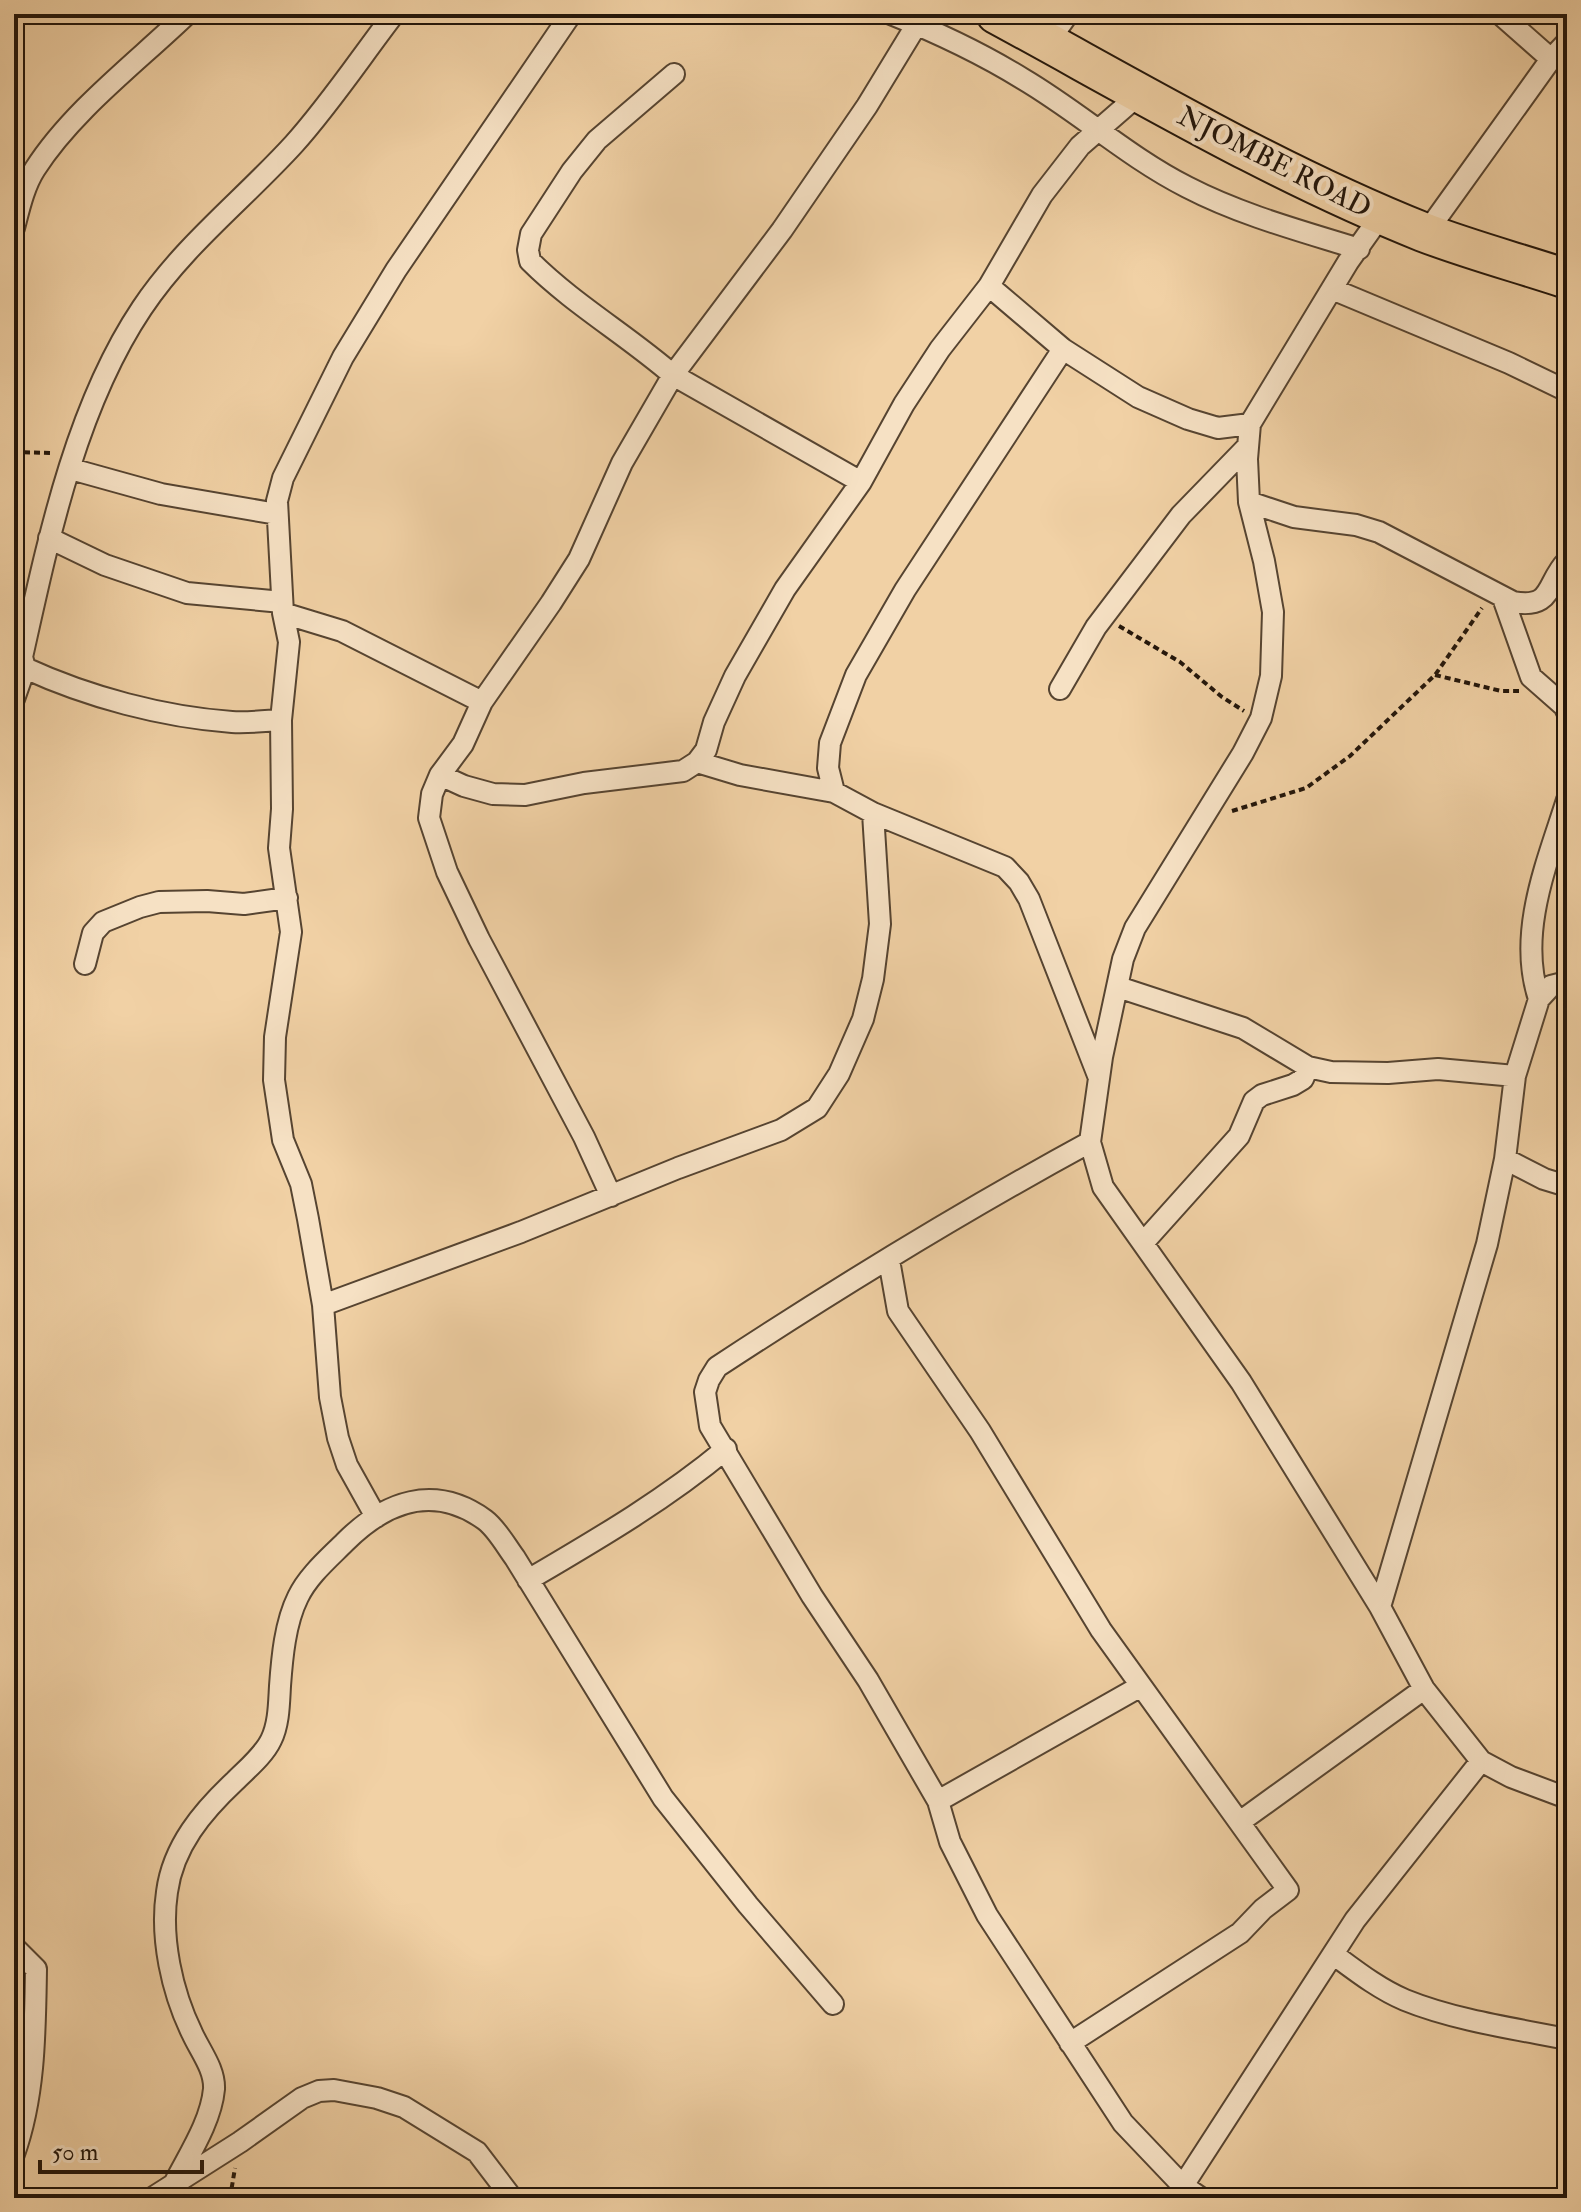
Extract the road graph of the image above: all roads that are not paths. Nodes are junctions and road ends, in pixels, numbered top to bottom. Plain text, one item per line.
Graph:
1 (187, 14) edge
2 (394, 14) edge
3 (571, 14) edge
4 (891, 14) edge
5 (996, 14) edge
6 (1500, 14) edge
7 (917, 24) junction
8 (1058, 28) edge
9 (1567, 42) edge
10 (1551, 59) junction
11 (674, 74) dead end
12 (1142, 92) junction
13 (1097, 130) junction
14 (1382, 214) junction
15 (14, 228) edge
16 (1426, 233) junction
17 (1359, 249) junction
18 (1567, 279) edge
19 (989, 286) junction
20 (1332, 289) junction
21 (1063, 349) junction
22 (673, 375) junction
23 (1567, 391) edge
24 (1250, 424) junction
25 (1248, 446) junction
26 (73, 461) junction
27 (861, 482) junction
28 (1249, 502) junction
29 (277, 514) junction
30 (49, 538) junction
31 (1567, 561) edge
32 (1497, 595) junction
33 (283, 607) junction
34 (18, 682) edge
35 (1060, 689) dead end
36 (482, 702) junction
37 (1567, 712) edge
38 (281, 720) junction
39 (697, 762) junction
40 (440, 775) junction
41 (834, 792) junction
42 (1567, 800) edge
43 (873, 813) junction
44 (287, 898) junction
45 (85, 964) dead end
46 (1567, 982) edge
47 (1118, 987) junction
48 (1539, 999) junction
49 (1308, 1067) junction
50 (1515, 1076) junction
51 (1099, 1078) junction
52 (1090, 1142) junction
53 (1505, 1159) junction
54 (1567, 1186) edge
55 (611, 1196) junction
56 (1143, 1243) junction
57 (889, 1260) junction
58 (323, 1305) junction
59 (726, 1449) junction
60 (376, 1517) junction
61 (528, 1580) junction
62 (1380, 1607) junction
63 (1141, 1686) junction
64 (1424, 1689) junction
65 (1481, 1761) junction
66 (1567, 1798) edge
67 (938, 1801) junction
68 (1241, 1821) junction
69 (14, 1947) edge
70 (1333, 1954) junction
71 (833, 2004) dead end
72 (1567, 2039) edge
73 (1070, 2043) junction
74 (14, 2154) edge
75 (174, 2184) junction
76 (1178, 2192) edge
77 (152, 2198) edge
78 (512, 2198) edge
79 (1201, 2198) edge

1 - 15 street
2 - 26 street
3 - 29 street
4 - 7 street
5 - 8 highway, NJOMBE ROAD
6 - 10 street
7 - 13 street
7 - 22 street
8 - 12 highway, NJOMBE ROAD
9 - 10 street
10 - 16 street
11 - 22 street
12 - 13 street
12 - 14 highway, NJOMBE ROAD
13 - 17 street
13 - 19 street
14 - 16 highway, NJOMBE ROAD
14 - 17 street
16 - 18 highway, NJOMBE ROAD
17 - 20 street
19 - 21 street
19 - 27 street
20 - 23 street
20 - 24 street
21 - 24 street
21 - 41 street
22 - 27 street
22 - 36 street
24 - 25 street
25 - 28 street
25 - 35 street
26 - 29 street
26 - 30 street
27 - 39 street
28 - 32 street
28 - 47 street
29 - 33 street
30 - 33 street
30 - 34 street
31 - 32 street
32 - 37 street
33 - 36 street
33 - 38 street
34 - 38 street
36 - 40 street
38 - 44 street
39 - 40 street
39 - 41 street
40 - 55 street
41 - 43 street
42 - 48 street
43 - 51 street
43 - 55 street
44 - 45 street
44 - 58 street
46 - 48 street
47 - 49 street
47 - 51 street
48 - 50 street
49 - 50 street
49 - 56 street
50 - 53 street
51 - 52 street
52 - 56 street
52 - 57 street
53 - 54 street
53 - 62 street
55 - 58 street
56 - 62 street
57 - 59 street
57 - 63 street
58 - 60 street
59 - 61 street
59 - 67 street
60 - 61 street
60 - 75 street
61 - 71 street
62 - 64 street
63 - 67 street
63 - 68 street
64 - 65 street
64 - 68 street
65 - 66 street
65 - 70 street
67 - 73 street
68 - 73 street
69 - 74 street
70 - 72 street
70 - 76 street
73 - 76 street
75 - 77 street
75 - 78 street
76 - 79 street

